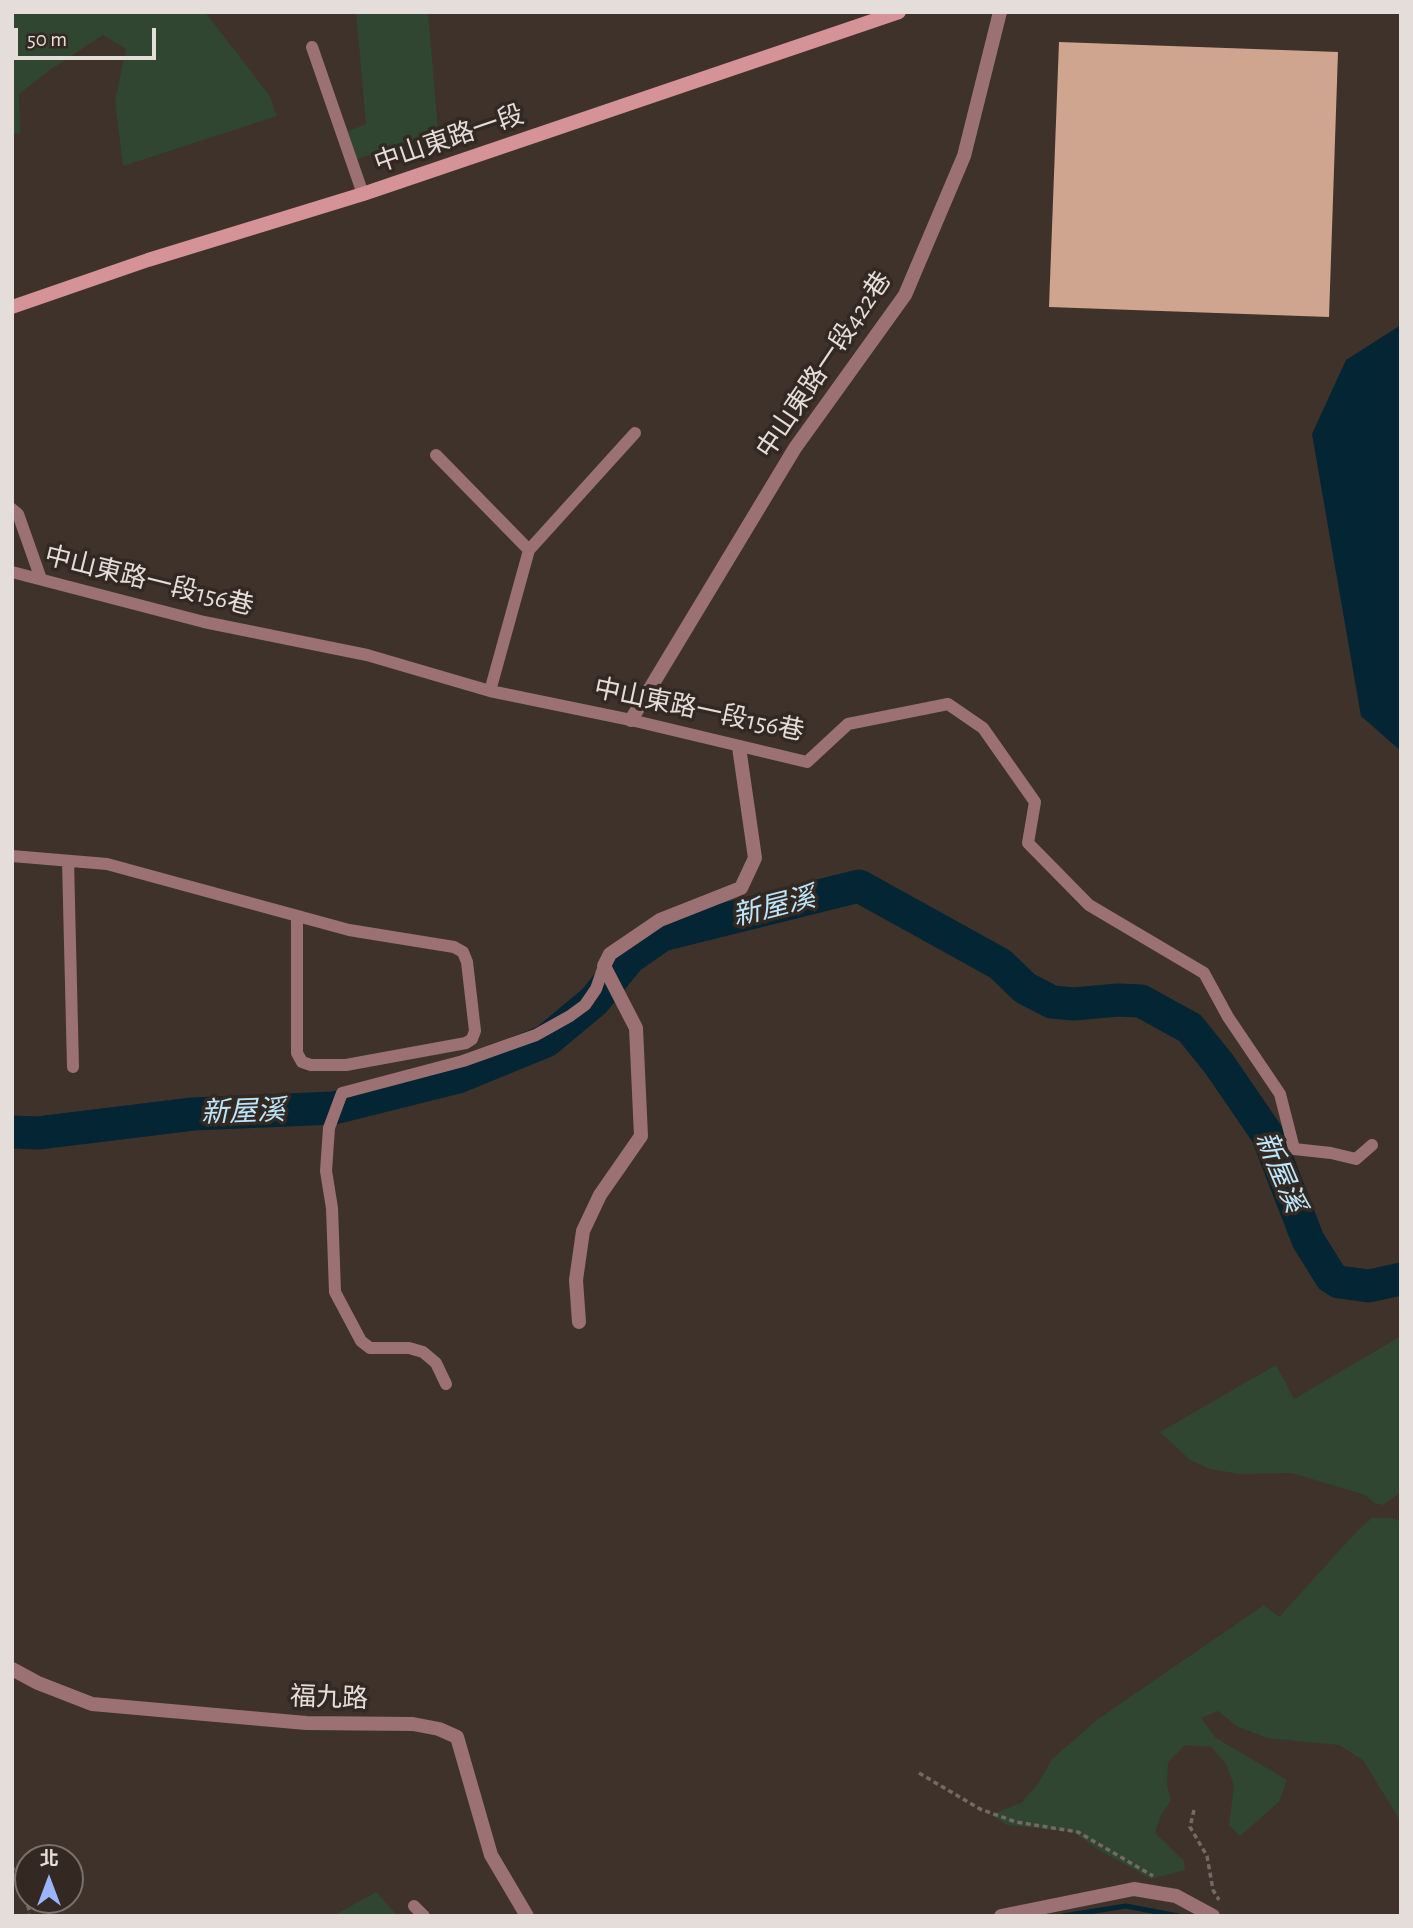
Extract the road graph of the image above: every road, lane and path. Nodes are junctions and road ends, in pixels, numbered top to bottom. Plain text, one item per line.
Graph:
1 (900, 12) edge
2 (1000, 12) edge
3 (312, 47) dead end
4 (363, 194) junction
5 (12, 307) edge
6 (635, 433) dead end
7 (436, 455) dead end
8 (12, 509) edge
9 (530, 550) junction
10 (12, 572) edge
11 (41, 579) junction
12 (490, 691) junction
13 (631, 720) junction
14 (738, 747) junction
15 (12, 856) edge
16 (68, 861) junction
17 (298, 916) junction
18 (608, 972) junction
19 (73, 1067) dead end
20 (1372, 1145) dead end
21 (579, 1322) dead end
22 (446, 1384) dead end
23 (12, 1669) edge
24 (919, 1773) dead end
25 (1194, 1810) dead end
26 (12, 1866) edge
27 (1175, 1896) junction
28 (414, 1906) dead end
29 (1219, 1912) edge
30 (29, 1916) edge
31 (424, 1916) edge
32 (527, 1916) edge
33 (1002, 1916) edge

1 - 4 main road, 中山東路一段
2 - 13 street, 中山東路一段422巷
3 - 4 lane
4 - 5 main road, 中山東路一段
6 - 9 lane
7 - 9 lane
8 - 11 lane
9 - 12 lane
10 - 11 lane, 中山東路一段156巷
11 - 12 lane, 中山東路一段156巷
12 - 13 lane, 中山東路一段156巷
13 - 14 lane, 中山東路一段156巷
14 - 18 street
14 - 20 lane, 中山東路一段156巷
15 - 16 lane
16 - 17 lane
16 - 19 lane
17 - 17 lane
18 - 21 street
18 - 22 lane
23 - 32 street, 福九路
24 - 27 path
25 - 29 path
26 - 30 path
27 - 29 street
27 - 33 street
28 - 31 lane

